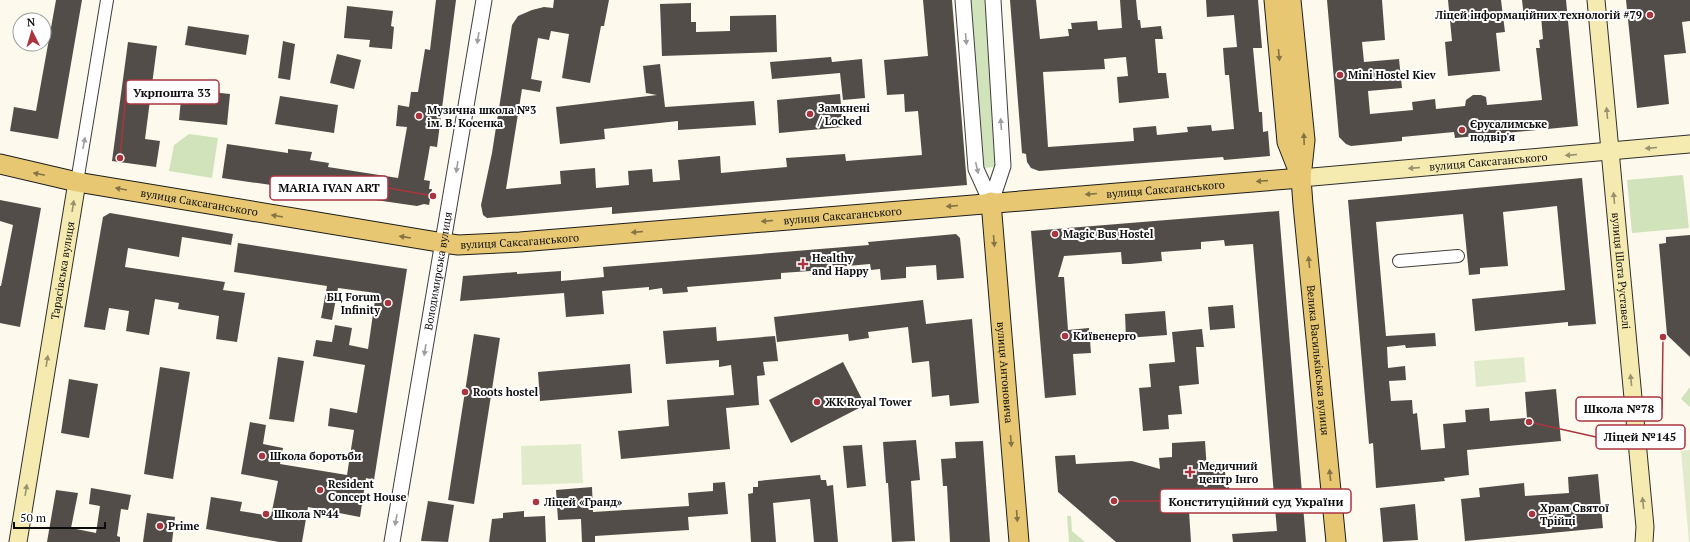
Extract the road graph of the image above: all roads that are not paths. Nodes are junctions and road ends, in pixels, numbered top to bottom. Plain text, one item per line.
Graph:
1 (107, 0) edge
2 (484, 0) edge
3 (963, 0) edge
4 (993, 0) edge
5 (1274, 0) edge
6 (1291, 0) edge
7 (1596, 0) edge
8 (1690, 144) edge
9 (1610, 152) junction
10 (0, 164) edge
11 (1301, 178) junction
12 (77, 182) junction
13 (991, 202) junction
14 (444, 243) junction
15 (1458, 256) dead end
16 (1399, 261) dead end
17 (18, 542) edge
18 (392, 542) edge
19 (1018, 542) edge
20 (1336, 542) edge
21 (1644, 542) edge

12 -> 1 street, Тарасівська вулиця
2 -> 14 street, Володимирська вулиця
3 -> 13 street, вулиця Антоновича
13 -> 4 street, вулиця Антоновича
5 -> 11 main road, Велика Васильківська вулиця
11 -> 6 main road, Велика Васильківська вулиця
9 -> 7 main road, вулиця Шота Руставелі
8 -> 9 main road, вулиця Саксаганського
9 -> 11 main road, вулиця Саксаганського
21 -> 9 main road, вулиця Шота Руставелі
12 -> 10 main road, вулиця Саксаганського
11 -> 13 main road, вулиця Саксаганського
20 -> 11 main road, Велика Васильківська вулиця
14 -> 12 main road, вулиця Саксаганського
17 -> 12 main road, Тарасівська вулиця
13 -> 14 main road, вулиця Саксаганського
13 -> 19 main road, вулиця Антоновича
14 -> 18 street, Володимирська вулиця
15 - 16 street

